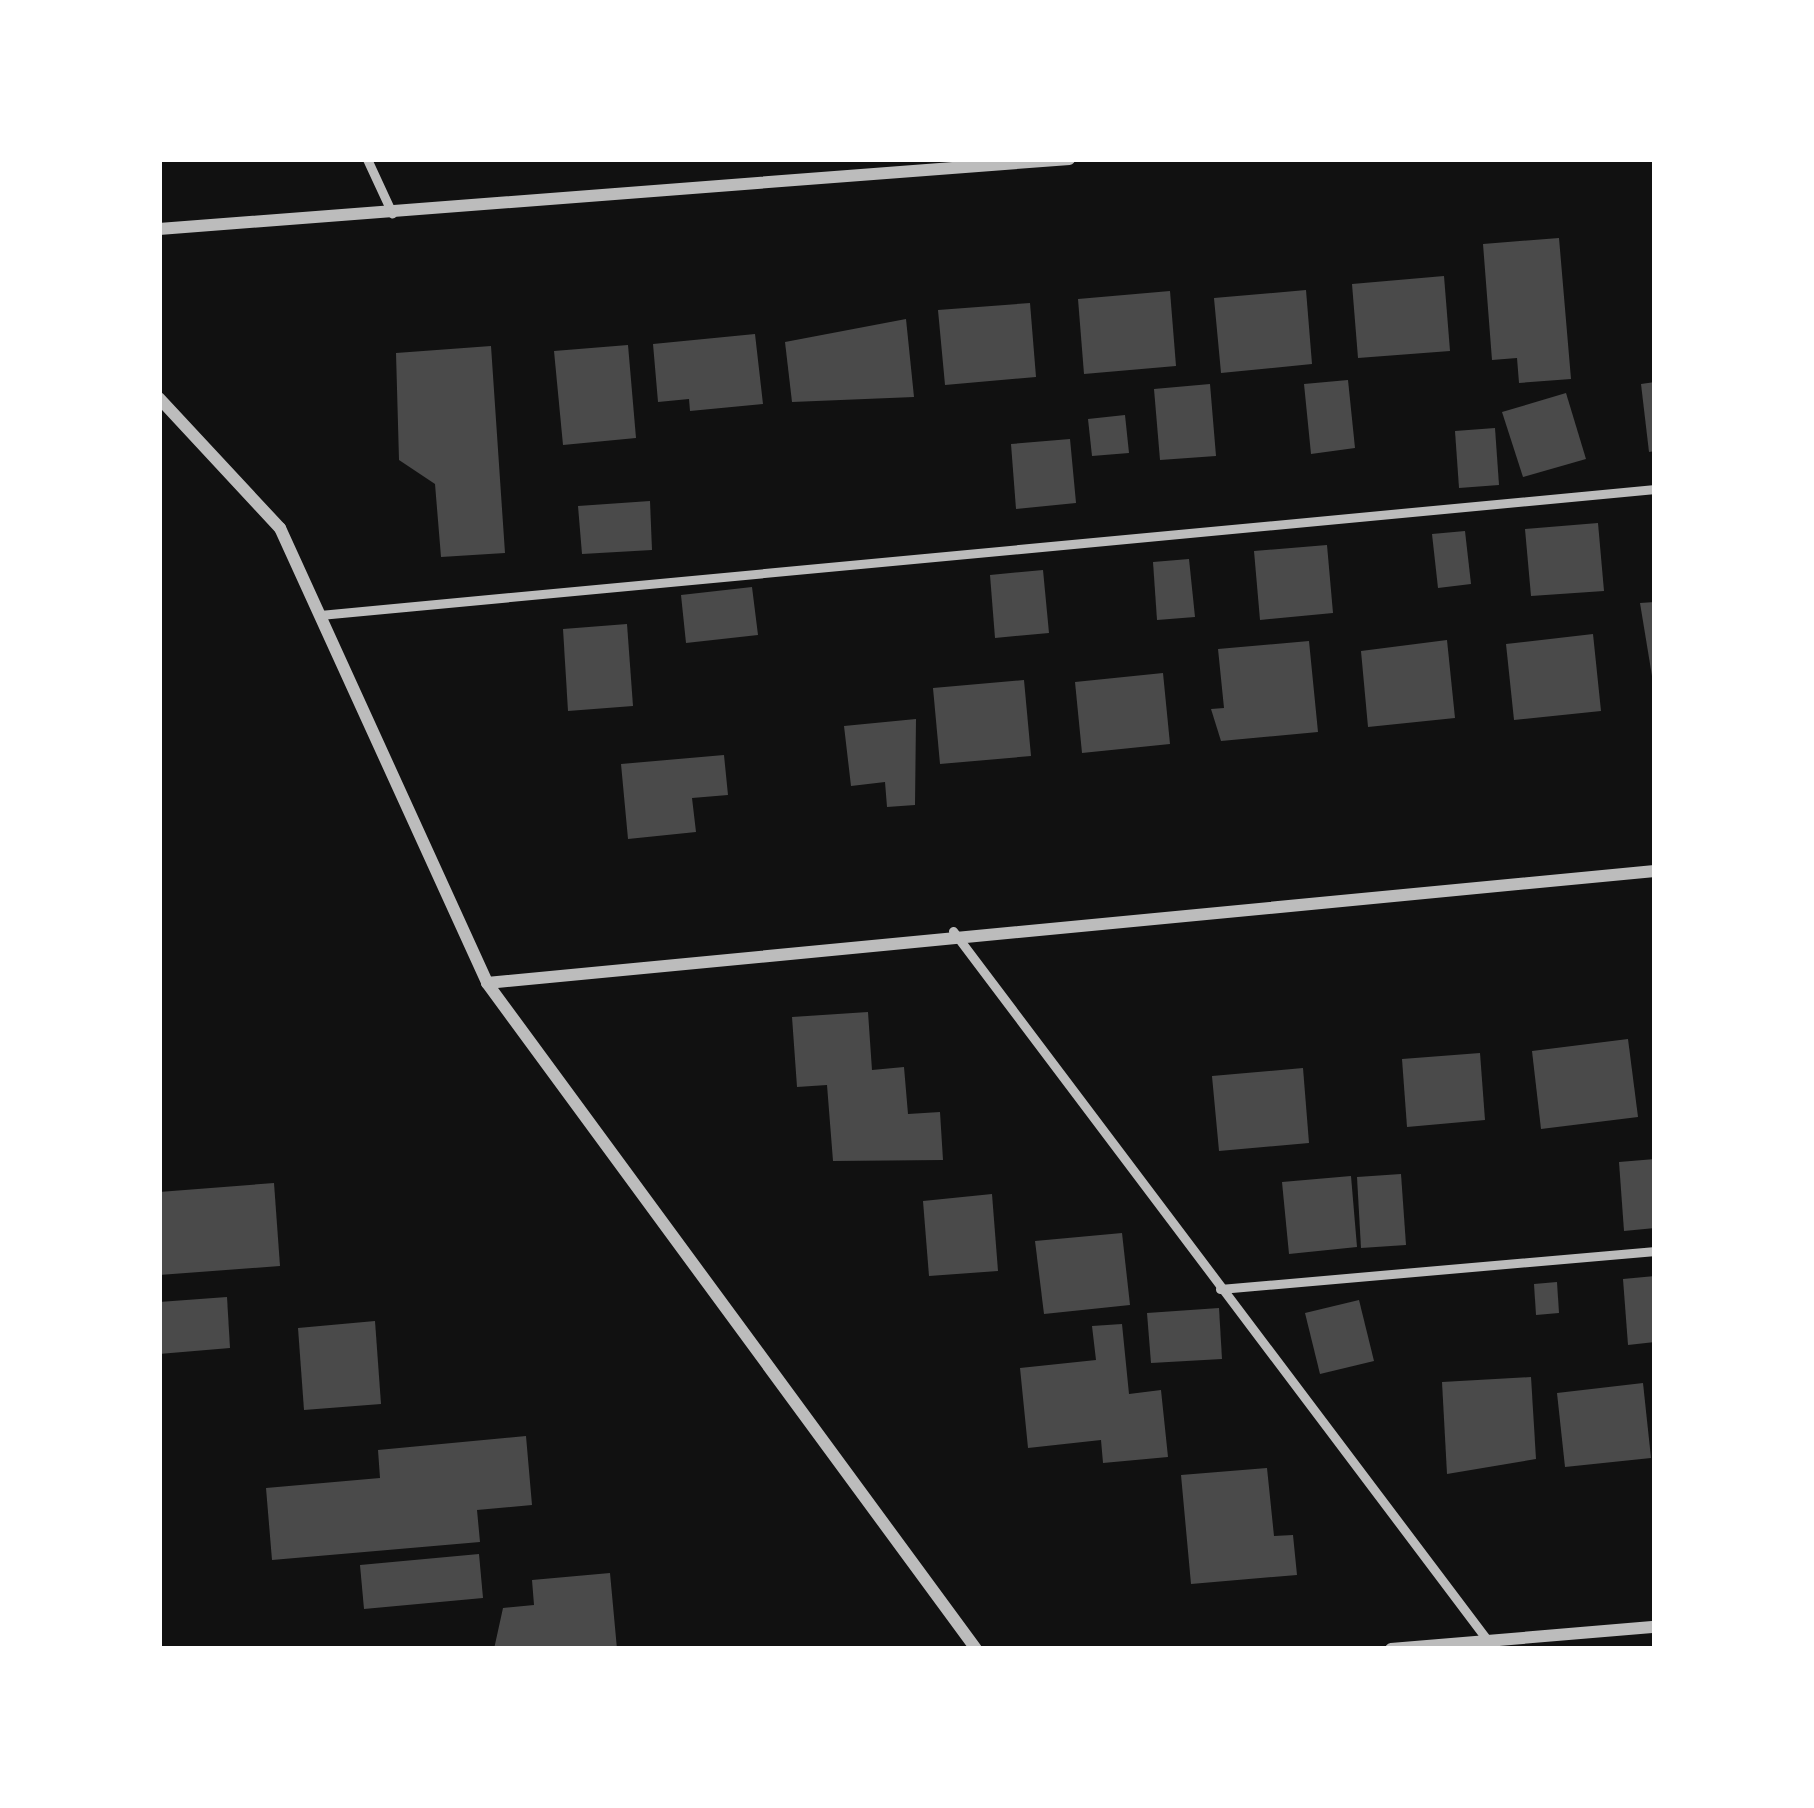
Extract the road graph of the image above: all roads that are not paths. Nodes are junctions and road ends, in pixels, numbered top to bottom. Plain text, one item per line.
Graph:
1 (368, 159) edge
2 (1069, 159) edge
3 (392, 213) junction
4 (159, 229) edge
5 (159, 398) edge
6 (1655, 489) edge
7 (320, 615) junction
8 (1655, 871) edge
9 (953, 931) junction
10 (487, 983) junction
11 (1655, 1251) edge
12 (1220, 1289) junction
13 (1655, 1627) edge
14 (1492, 1645) edge
15 (976, 1649) edge
16 (1391, 1649) edge

1 - 3 lane
2 - 3 street
3 - 4 street
5 - 7 street
6 - 7 lane
7 - 10 street
8 - 9 street
9 - 10 street
9 - 12 lane
10 - 15 street
11 - 12 lane
12 - 14 lane
13 - 14 street
14 - 16 street

